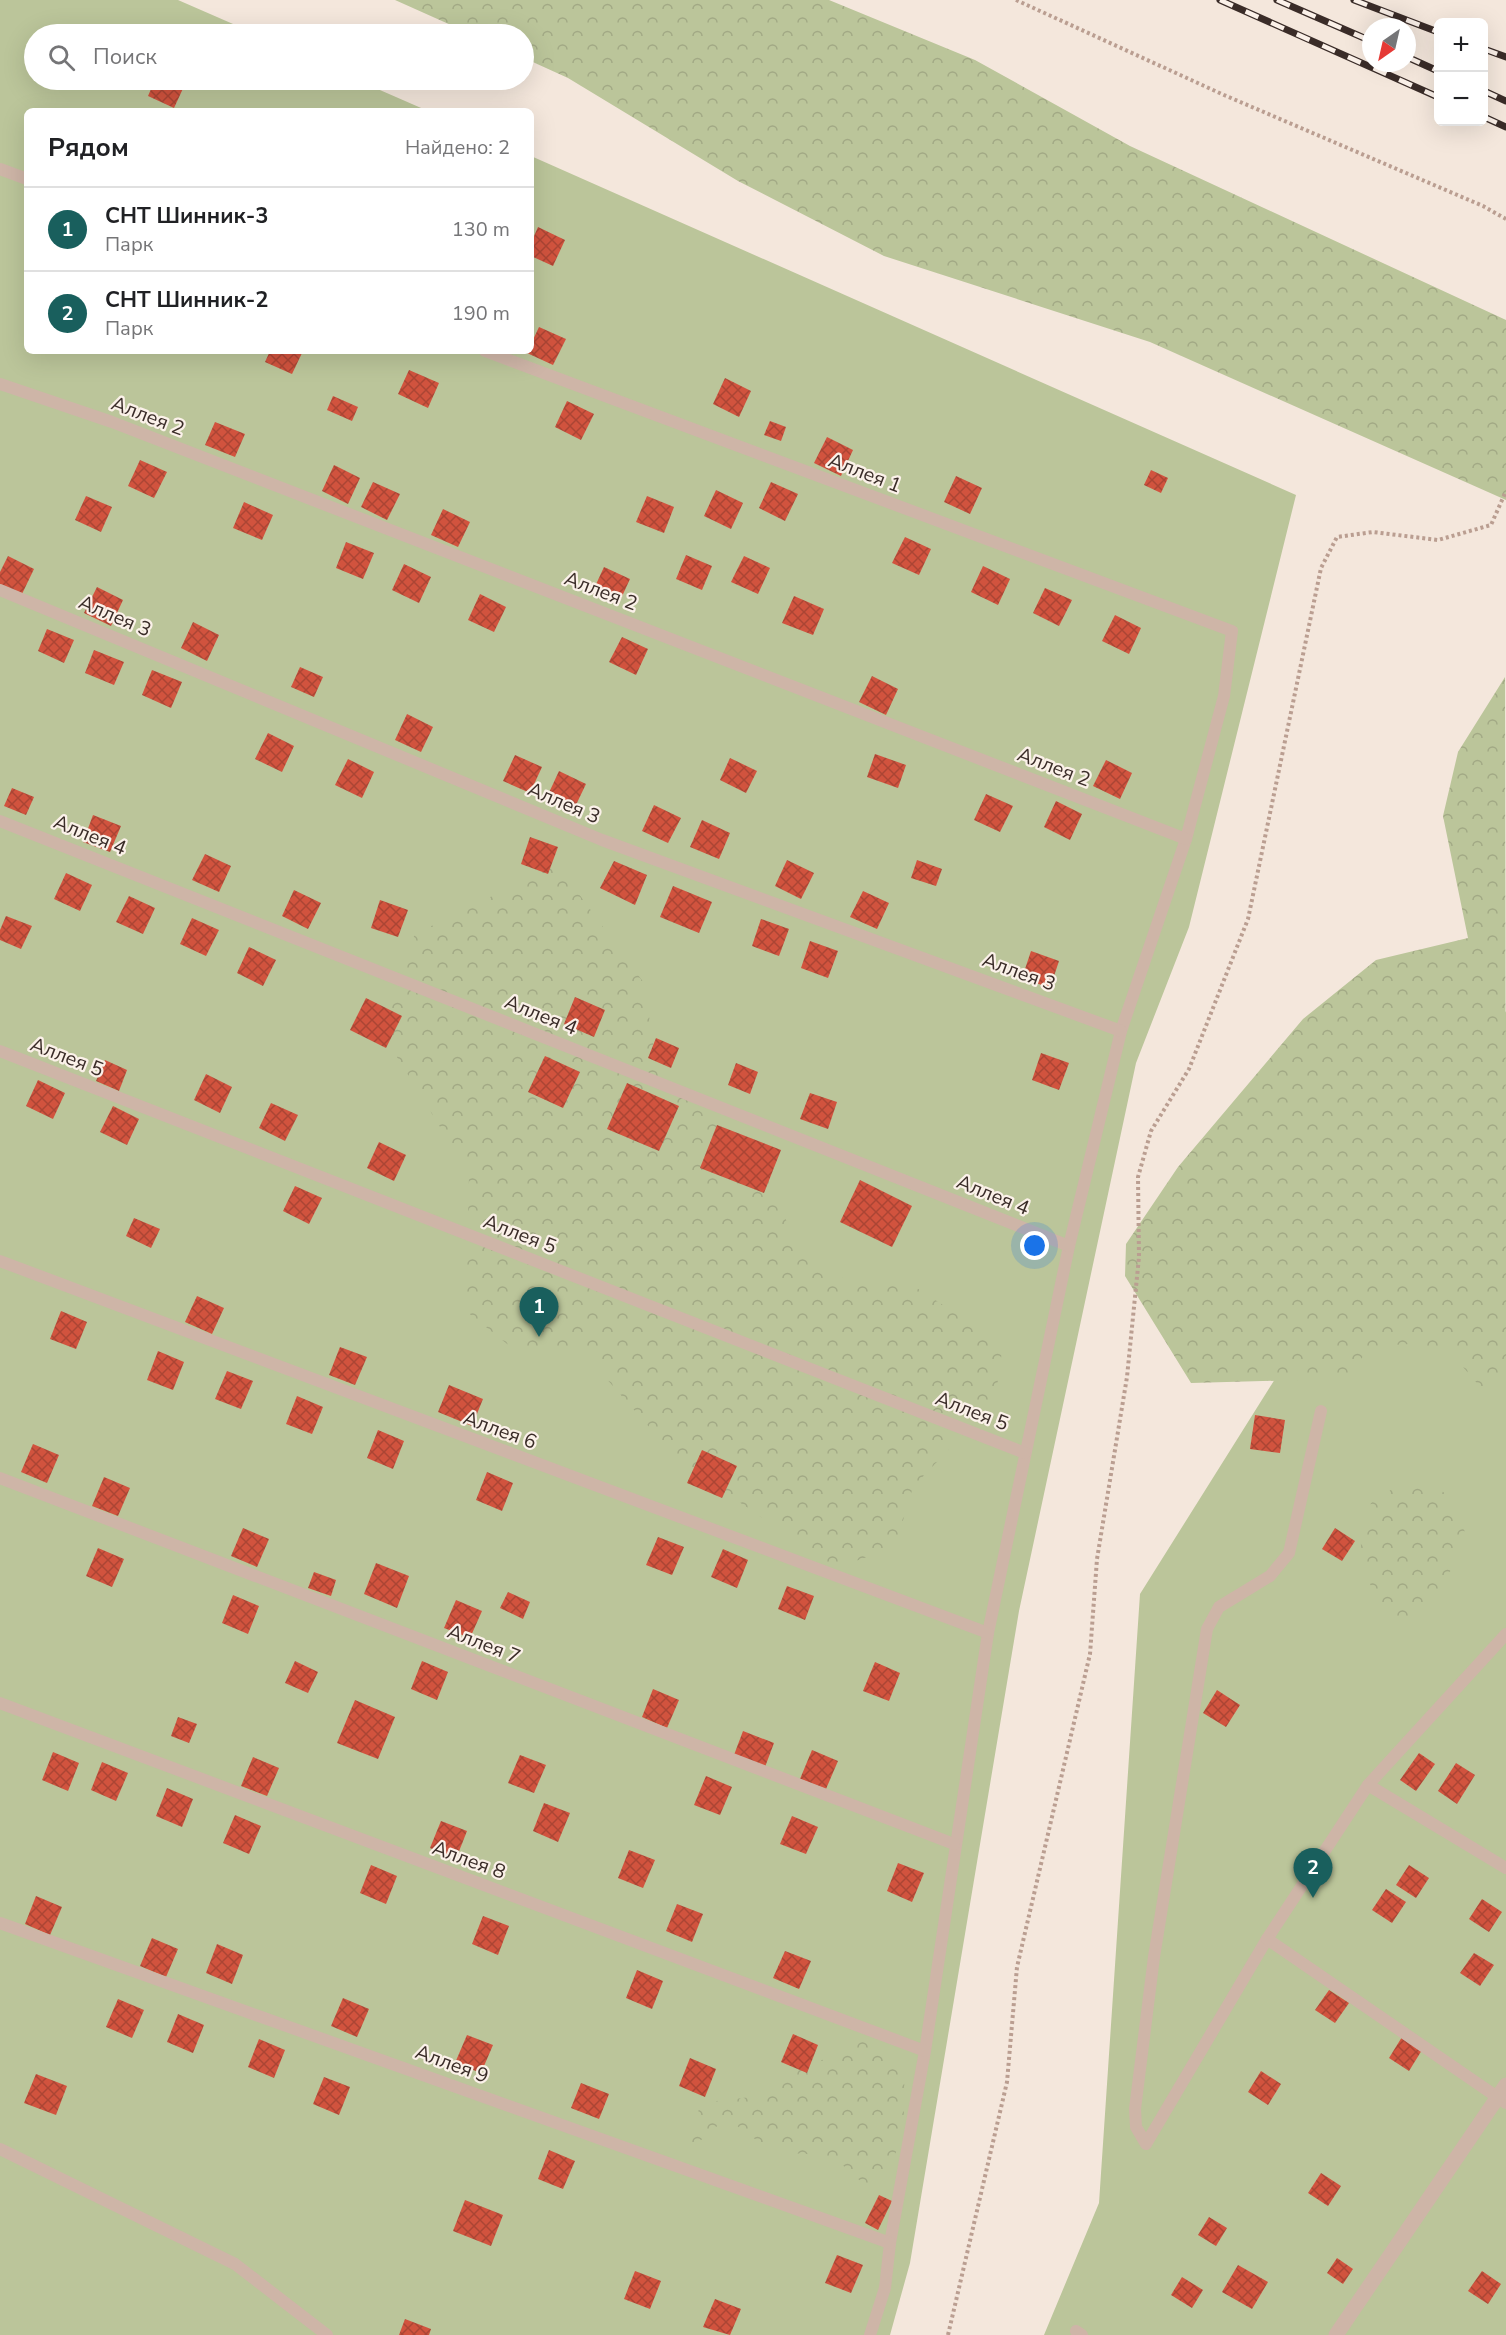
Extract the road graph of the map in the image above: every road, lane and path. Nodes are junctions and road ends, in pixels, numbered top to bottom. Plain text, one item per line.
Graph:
1 (1016, 0) edge
2 (0, 169) edge
3 (24, 178) edge
4 (1506, 219) edge
5 (493, 354) edge
6 (0, 384) edge
7 (1506, 491) edge
8 (0, 590) edge
9 (0, 820) edge
10 (1186, 839) junction
11 (1121, 1031) junction
12 (0, 1051) edge
13 (1069, 1246) junction
14 (0, 1261) edge
15 (1321, 1411) dead end
16 (1025, 1453) junction
17 (0, 1478) edge
18 (988, 1632) junction
19 (1506, 1634) edge
20 (0, 1703) edge
21 (1368, 1785) junction
22 (954, 1844) junction
23 (1506, 1868) edge
24 (0, 1923) edge
25 (1266, 1939) junction
26 (925, 2051) junction
27 (1503, 2095) edge
28 (0, 2149) edge
29 (890, 2243) junction
30 (327, 2335) edge
31 (870, 2335) edge
32 (948, 2335) edge
33 (1336, 2335) edge

1 - 4 path
2 - 3 lane
5 - 10 lane, Аллея 1
6 - 10 lane, Аллея 2
7 - 32 path
8 - 11 lane, Аллея 3
9 - 13 lane, Аллея 4
10 - 11 lane
11 - 13 lane
12 - 16 lane, Аллея 5
13 - 16 lane
14 - 18 lane, Аллея 6
15 - 25 lane
16 - 18 lane
17 - 22 lane, Аллея 7
18 - 22 lane
19 - 21 lane
20 - 26 lane, Аллея 8
21 - 23 lane
21 - 25 lane
22 - 26 lane
24 - 29 lane, Аллея 9
25 - 27 lane
26 - 29 lane
27 - 33 street
28 - 30 lane
29 - 31 lane

